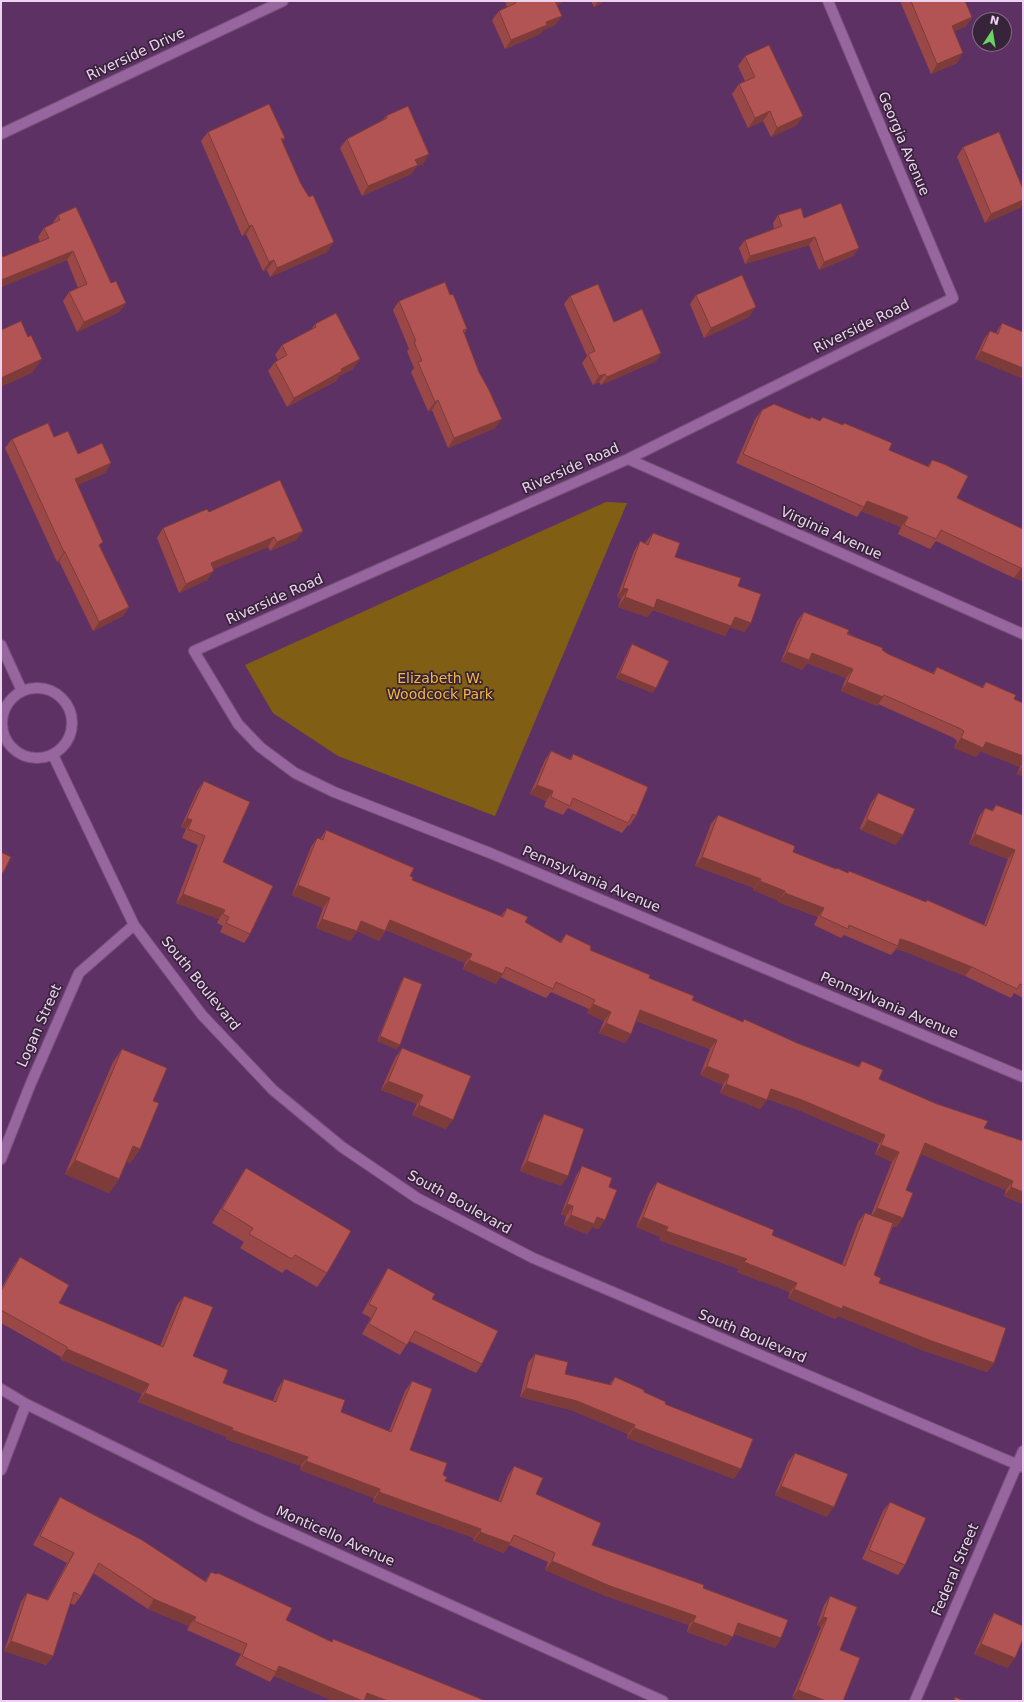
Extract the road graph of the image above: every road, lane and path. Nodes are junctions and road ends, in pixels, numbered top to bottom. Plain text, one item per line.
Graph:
1 (283, 1) edge
2 (828, 1) edge
3 (1, 134) edge
4 (953, 298) joint
5 (628, 459) junction
6 (1023, 634) edge
7 (1, 645) edge
8 (194, 651) joint
9 (22, 691) junction
10 (3, 737) edge
11 (53, 755) junction
12 (134, 925) junction
13 (1023, 1077) edge
14 (1, 1159) edge
15 (1, 1389) edge
16 (26, 1404) junction
17 (1023, 1451) edge
18 (1020, 1466) edge
19 (1, 1470) edge
20 (663, 1701) edge
21 (915, 1701) edge

1 - 3 street, Riverside Drive
2 - 4 street, Georgia Avenue
4 - 5 street, Riverside Road
5 - 6 street, Virginia Avenue
5 - 8 street, Riverside Road
7 - 9 street
8 - 13 street, Pennsylvania Avenue
9 - 10 street
9 - 11 street
10 - 11 street
11 - 12 street, South Boulevard
12 - 14 street, Logan Street
12 - 18 street, South Boulevard
15 - 16 street, Monticello Avenue
16 - 19 street
16 - 20 street, Monticello Avenue
17 - 18 street, Federal Street
18 - 21 street, Federal Street

